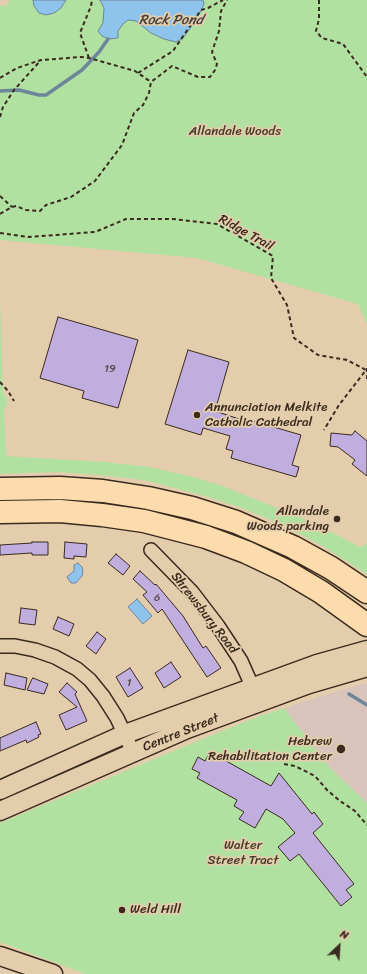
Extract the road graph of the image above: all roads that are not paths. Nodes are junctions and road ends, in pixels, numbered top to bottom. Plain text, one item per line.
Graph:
1 (0, 489) edge
2 (0, 512) edge
3 (151, 550) dead end
4 (367, 592) edge
5 (367, 625) edge
6 (0, 646) edge
7 (367, 650) edge
8 (367, 667) edge
9 (256, 695) junction
10 (125, 734) junction
11 (133, 752) junction
12 (27, 778) junction
13 (0, 790) edge
14 (35, 797) junction
15 (0, 811) edge
16 (0, 956) edge
17 (53, 974) edge

1 - 4 highway
2 - 5 highway
3 - 9 street, Shrewsbury Road
6 - 10 street
7 - 9 main road, Centre Street
8 - 9 main road, Centre Street
9 - 10 main road, Centre Street
9 - 11 main road, Centre Street
10 - 11 street
10 - 12 main road, Centre Street
11 - 14 main road, Centre Street
12 - 13 main road, Centre Street
12 - 14 main road
14 - 15 main road, Centre Street
16 - 17 main road

